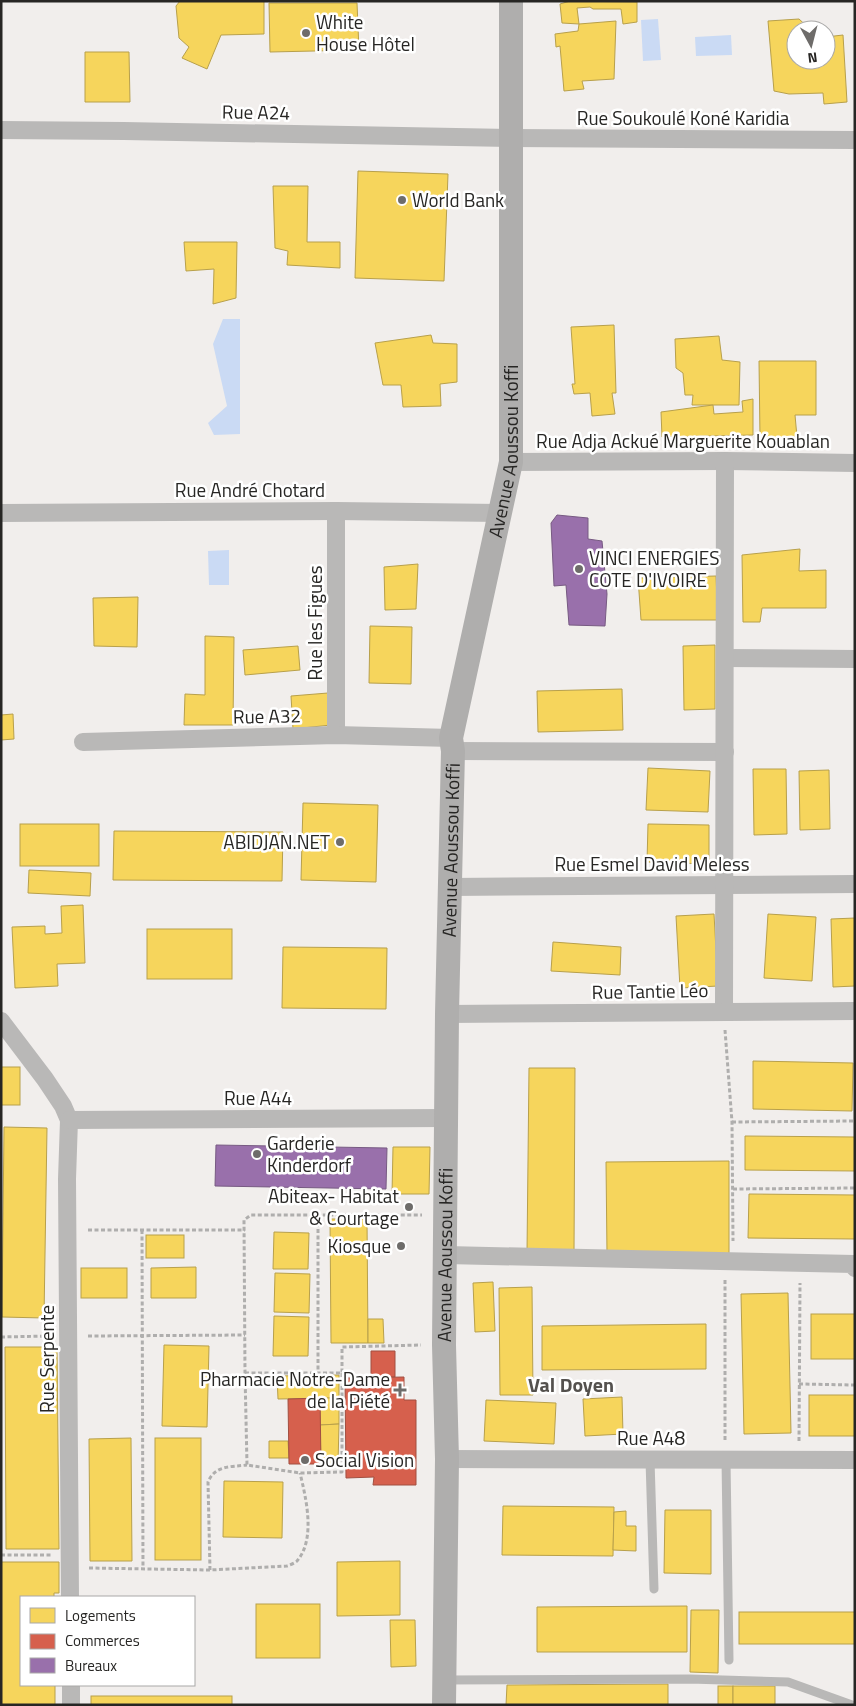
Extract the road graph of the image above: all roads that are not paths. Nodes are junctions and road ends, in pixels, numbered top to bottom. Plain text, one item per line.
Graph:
1 (511, 1) edge
2 (1, 130) edge
3 (510, 138) junction
4 (855, 140) edge
5 (725, 461) junction
6 (511, 462) junction
7 (855, 463) edge
8 (336, 510) junction
9 (1, 512) edge
10 (500, 513) junction
11 (726, 658) junction
12 (855, 659) edge
13 (336, 735) junction
14 (84, 742) dead end
15 (452, 744) junction
16 (725, 752) junction
17 (855, 884) edge
18 (450, 886) junction
19 (724, 886) junction
20 (724, 1011) junction
21 (855, 1011) edge
22 (447, 1014) junction
23 (1, 1021) edge
24 (20, 1045) junction
25 (1, 1046) edge
26 (446, 1118) junction
27 (69, 1120) junction
28 (446, 1255) junction
29 (855, 1268) edge
30 (446, 1459) junction
31 (650, 1460) junction
32 (726, 1460) junction
33 (855, 1460) edge
34 (654, 1588) dead end
35 (70, 1596) edge
36 (729, 1660) dead end
37 (444, 1680) junction
38 (71, 1686) edge
39 (71, 1705) edge
40 (444, 1705) edge
41 (852, 1705) edge

1 - 3 street, Avenue Aoussou Koffi
2 - 3 street, Rue A24
3 - 4 street, Rue Soukoulé Koné Karidia
3 - 6 street, Avenue Aoussou Koffi
5 - 6 street, Rue Adja Ackué Marguerite Kouablan
5 - 7 street, Rue Adja Ackué Marguerite Kouablan
5 - 11 street
6 - 10 street, Avenue Aoussou Koffi
8 - 9 street, Rue André Chotard
8 - 10 street, Rue André Chotard
8 - 13 street, Rue les Figues
10 - 15 street, Avenue Aoussou Koffi
11 - 12 street
11 - 16 street
13 - 14 street, Rue A32
13 - 15 street, Rue A32
15 - 16 street, Rue A32
15 - 18 street, Avenue Aoussou Koffi
16 - 19 street
17 - 19 street, Rue Esmel David Meless
18 - 19 street, Rue Esmel David Meless
18 - 22 street, Avenue Aoussou Koffi
19 - 20 street
20 - 21 street, Rue Tantie Léo
20 - 22 street, Rue Tantie Léo
22 - 26 street, Avenue Aoussou Koffi
23 - 24 street
24 - 25 street
24 - 27 street
26 - 27 street, Rue A44
26 - 28 street, Avenue Aoussou Koffi
27 - 35 street, Rue Serpente
28 - 29 street
28 - 30 street, Avenue Aoussou Koffi
30 - 31 street, Rue A48
30 - 37 street, Avenue Aoussou Koffi
31 - 32 street, Rue A48
31 - 34 lane
32 - 33 street, Rue A48
32 - 36 lane
37 - 40 street, Avenue Aoussou Koffi
37 - 41 lane
38 - 39 street

